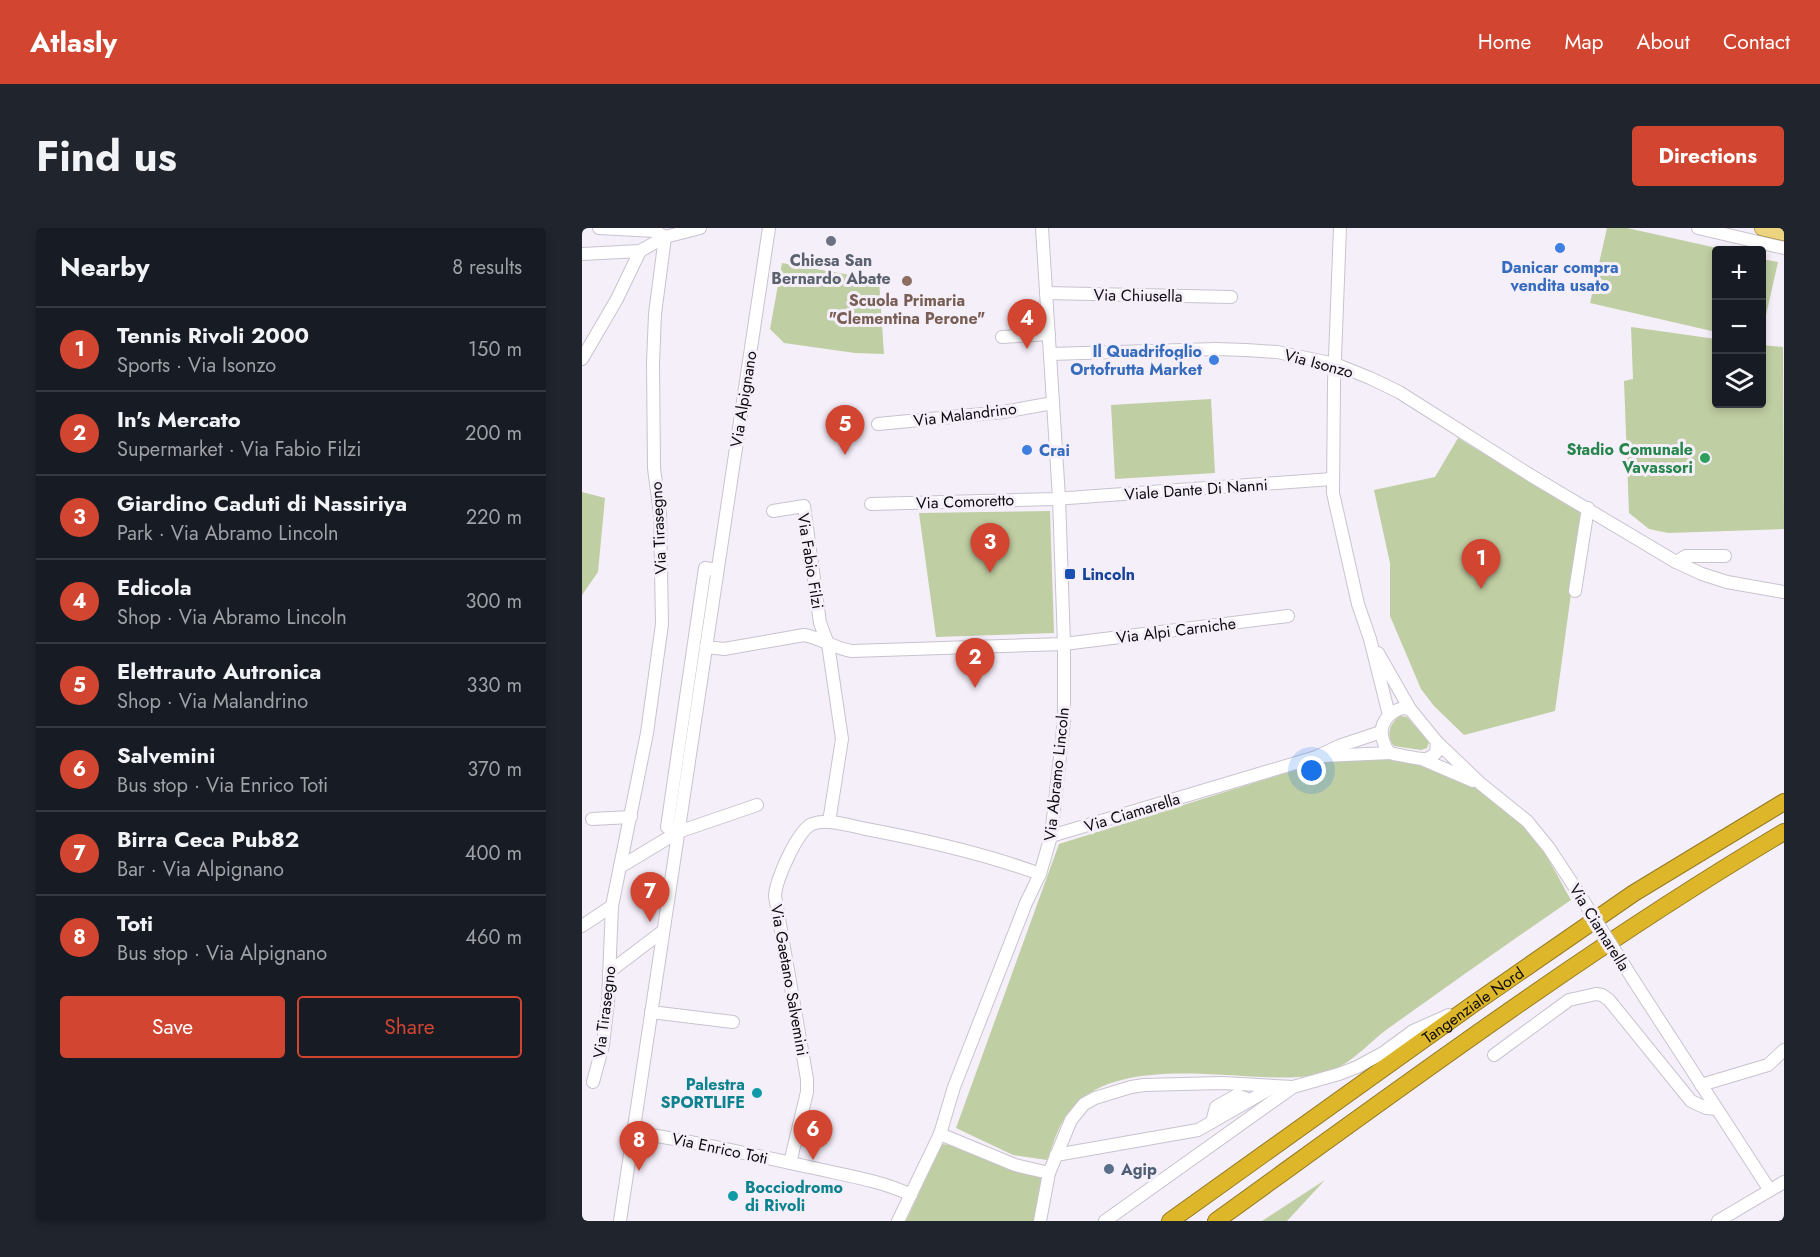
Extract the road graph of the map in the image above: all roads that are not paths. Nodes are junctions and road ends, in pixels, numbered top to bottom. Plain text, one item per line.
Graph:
1 (599, 228) edge
2 (700, 228) edge
3 (769, 228) edge
4 (1042, 228) edge
5 (1340, 228) edge
6 (1698, 228) edge
7 (1762, 228) edge
8 (1784, 233) edge
9 (665, 237) junction
10 (1784, 248) edge
11 (640, 251) junction
12 (582, 254) edge
13 (1046, 292) junction
14 (1231, 297) dead end
15 (1049, 334) junction
16 (1002, 338) dead end
17 (1050, 354) junction
18 (583, 357) edge
19 (1335, 364) junction
20 (1053, 403) junction
21 (878, 424) dead end
22 (1332, 478) junction
23 (1059, 498) junction
24 (871, 504) dead end
25 (1588, 508) junction
26 (773, 511) dead end
27 (1725, 556) dead end
28 (1676, 562) junction
29 (717, 570) junction
30 (1575, 591) dead end
31 (1784, 592) edge
32 (1288, 616) dead end
33 (1370, 639) junction
34 (828, 644) junction
35 (1064, 644) junction
36 (706, 647) junction
37 (1410, 709) junction
38 (1389, 715) junction
39 (1381, 732) junction
40 (1437, 742) junction
41 (1390, 753) junction
42 (1316, 757) junction
43 (1424, 760) junction
44 (1481, 784) junction
45 (1784, 802) edge
46 (757, 805) dead end
47 (631, 817) junction
48 (592, 819) dead end
49 (829, 822) junction
50 (678, 832) junction
51 (1784, 832) edge
52 (1051, 836) junction
53 (620, 867) junction
54 (1040, 874) junction
55 (612, 906) junction
56 (582, 926) edge
57 (663, 931) junction
58 (609, 972) junction
59 (1472, 1005) junction
60 (651, 1012) junction
61 (733, 1022) dead end
62 (1784, 1050) edge
63 (1494, 1055) dead end
64 (593, 1082) dead end
65 (1701, 1085) junction
66 (1273, 1087) junction
67 (1293, 1087) junction
68 (1717, 1109) junction
69 (633, 1132) junction
70 (940, 1134) junction
71 (1056, 1155) junction
72 (790, 1163) junction
73 (1049, 1173) junction
74 (1784, 1182) edge
75 (1769, 1190) junction
76 (911, 1195) junction
77 (620, 1221) edge
78 (898, 1221) edge
79 (1040, 1221) edge
80 (1105, 1221) edge
81 (1170, 1221) edge
82 (1216, 1221) edge
83 (1718, 1221) edge

1 - 9 street
2 - 9 street
3 - 29 street, Via Alpignano
4 - 13 street, Via Abramo Lincoln
5 - 19 street
6 - 10 street
7 - 8 main road
9 - 11 street
9 - 47 street, Via Tirasegno
11 - 12 street
11 - 18 street
13 - 14 street, Via Chiusella
13 - 15 street, Via Abramo Lincoln
15 - 16 street
15 - 17 street, Via Abramo Lincoln
17 - 19 street, Via Isonzo
17 - 20 street, Via Abramo Lincoln
19 - 22 street
19 - 25 street, Via Isonzo
20 - 21 street, Via Malandrino
20 - 23 street, Via Abramo Lincoln
22 - 23 street, Viale Dante Di Nanni
22 - 33 street
23 - 24 street, Via Comoretto
23 - 35 street, Via Abramo Lincoln
25 - 28 street, Via Isonzo
25 - 30 street
26 - 34 street, Via Fabio Filzi
27 - 28 street
28 - 31 street, Via Isonzo
29 - 36 street, Via Alpignano
29 - 50 street, Via Alpignano
32 - 35 street, Via Alpi Carniche
33 - 37 street
33 - 38 street
34 - 35 street
34 - 36 street
34 - 49 street
35 - 52 street, Via Abramo Lincoln
36 - 50 street, Via Alpignano
37 - 38 street
37 - 40 street
38 - 39 street
39 - 41 street
39 - 42 street, Via Ciamarella
40 - 43 street
40 - 44 street, Via Ciamarella
41 - 42 street, Via Ciamarella
41 - 43 street
42 - 52 street, Via Ciamarella
43 - 44 street, Via Ciamarella
44 - 65 street, Via Ciamarella, bridge
45 - 59 highway, Tangenziale Nord
46 - 50 street
47 - 48 street
47 - 53 street, Via Tirasegno
49 - 54 street
49 - 72 street, Via Gaetano Salvemini
50 - 53 street
50 - 57 street, Via Alpignano
51 - 82 highway, Tangenziale Nord
52 - 54 street, Via Abramo Lincoln
53 - 55 street, Via Tirasegno
54 - 70 street, Via Abramo Lincoln
55 - 56 street
55 - 58 street, Via Tirasegno
57 - 58 street
57 - 60 street, Via Alpignano
58 - 64 street, Via Tirasegno
59 - 67 street
59 - 81 highway, Tangenziale Nord
60 - 61 street
60 - 69 street, Via Alpignano
62 - 65 street
63 - 68 street
65 - 68 street, Via Ciamarella
66 - 67 street
66 - 71 street
66 - 71 street
67 - 80 street
68 - 75 street, Via Ciamarella
69 - 72 street, Via Enrico Toti
69 - 77 street, Via Alpignano
70 - 73 street
70 - 76 street, Via Abramo Lincoln
71 - 73 street
72 - 76 street, Via Enrico Toti
73 - 79 street
74 - 75 street
75 - 83 street
76 - 78 street, Via Abramo Lincoln

